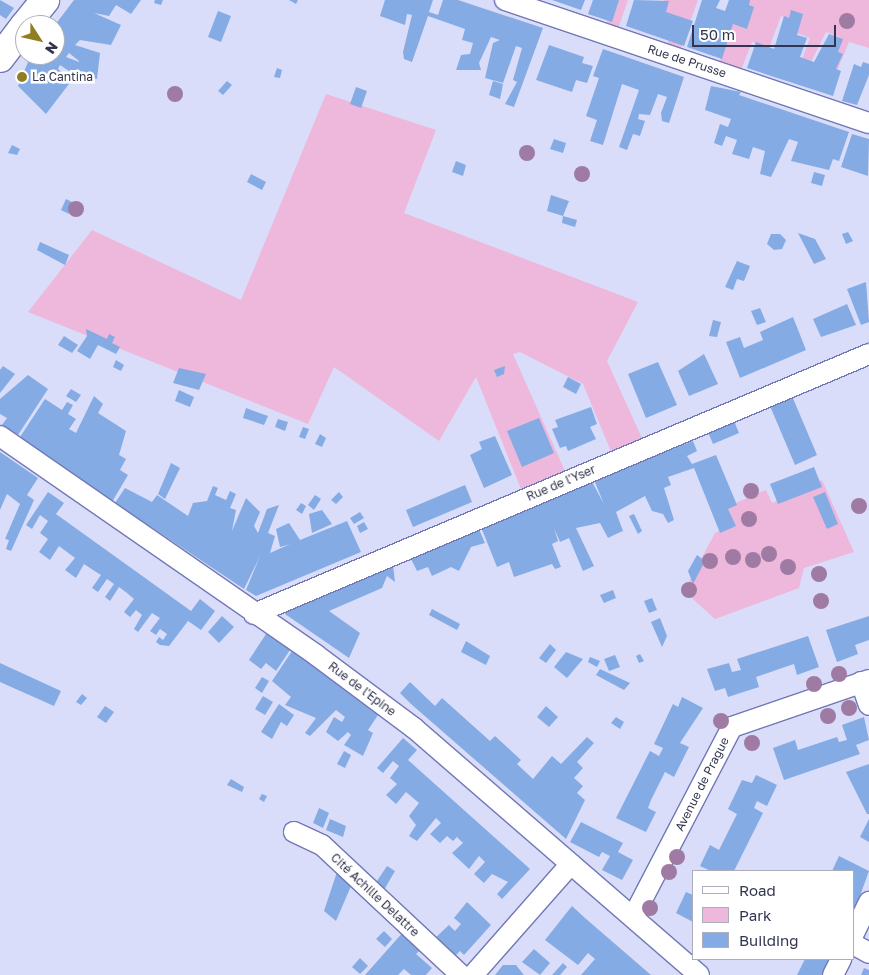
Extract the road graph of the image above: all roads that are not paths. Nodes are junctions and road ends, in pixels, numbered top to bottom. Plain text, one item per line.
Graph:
1 (44, 0) edge
2 (505, 0) edge
3 (33, 15) edge
4 (15, 38) edge
5 (0, 58) edge
6 (869, 123) edge
7 (869, 354) edge
8 (0, 436) edge
9 (254, 614) junction
10 (865, 681) edge
11 (869, 705) edge
12 (294, 832) dead end
13 (571, 864) junction
14 (869, 902) edge
15 (633, 917) junction
16 (854, 933) edge
17 (854, 945) edge
18 (869, 953) edge
19 (840, 960) edge
20 (451, 972) edge
21 (474, 975) edge
22 (699, 975) edge
23 (833, 975) edge

1 - 3 main road
2 - 6 street, Rue de Prusse
4 - 5 main road
7 - 9 street, Rue de l'Yser
8 - 9 street, Rue de l'Epine
9 - 13 street, Rue de l'Epine
10 - 11 street
10 - 15 street, Avenue de Prague
12 - 20 street, Cité Achille Delattre
13 - 15 street, Rue de l'Epine
13 - 21 street
14 - 16 street
15 - 22 street, Rue de l'Epine
17 - 18 street
19 - 23 street

